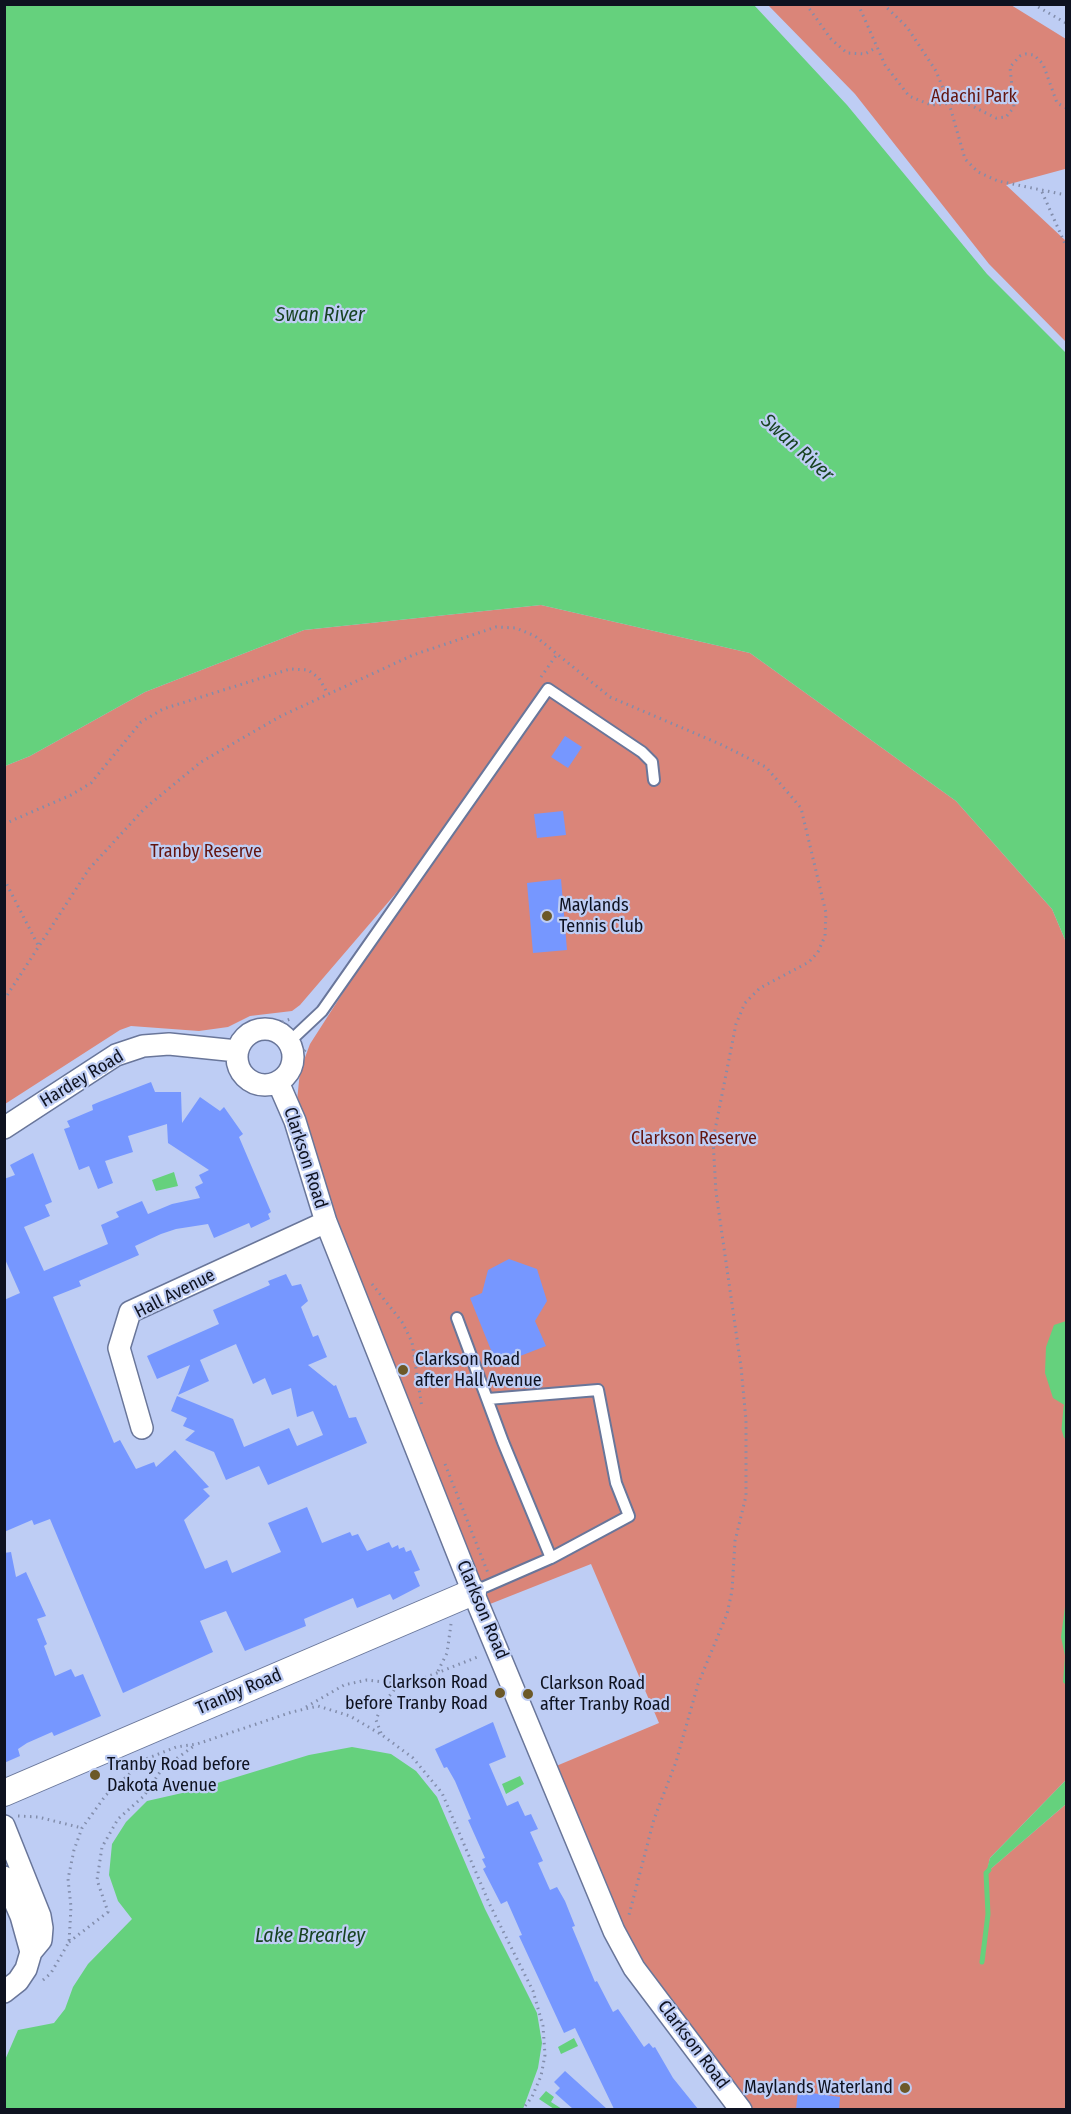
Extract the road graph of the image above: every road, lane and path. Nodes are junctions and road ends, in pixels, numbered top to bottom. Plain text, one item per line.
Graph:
1 (806, 4) edge
2 (858, 4) edge
3 (883, 4) edge
4 (1033, 4) edge
5 (854, 9) dead end
6 (1066, 23) edge
7 (877, 47) junction
8 (949, 103) junction
9 (1066, 108) edge
10 (1042, 192) junction
11 (1066, 195) edge
12 (1066, 246) edge
13 (328, 694) junction
14 (654, 780) dead end
15 (4, 824) edge
16 (4, 879) edge
17 (39, 948) junction
18 (4, 1000) edge
19 (289, 1042) junction
20 (237, 1051) junction
21 (278, 1082) junction
22 (4, 1128) edge
23 (326, 1222) junction
24 (457, 1318) dead end
25 (488, 1398) junction
26 (142, 1428) dead end
27 (551, 1558) junction
28 (473, 1592) junction
29 (445, 1604) junction
30 (498, 1650) junction
31 (437, 1673) junction
32 (399, 1684) junction
33 (304, 1709) junction
34 (382, 1735) junction
35 (197, 1744) junction
36 (4, 1793) edge
37 (10, 1821) edge
38 (82, 1828) junction
39 (4, 1877) edge
40 (630, 1926) dead end
41 (69, 1941) junction
42 (31, 1952) junction
43 (36, 1986) dead end
44 (4, 1992) edge
45 (522, 2109) edge
46 (741, 2109) edge

1 - 7 path
2 - 5 path
2 - 7 path
3 - 8 path
4 - 6 path
7 - 8 path
8 - 9 path
8 - 10 path
10 - 11 path
10 - 12 path
13 - 15 path
13 - 17 path
13 - 40 path
14 - 19 lane
16 - 17 path
17 - 18 path
19 - 20 street
19 - 21 street
20 - 21 street
20 - 22 street, Hardey Road
21 - 23 street, Clarkson Road
23 - 26 street, Hall Avenue
23 - 28 street, Clarkson Road
24 - 25 lane
25 - 27 lane
25 - 27 lane
27 - 28 lane
28 - 29 street, Tranby Road
28 - 30 street, Clarkson Road
29 - 31 path
29 - 36 street, Tranby Road
30 - 31 path
30 - 46 street, Clarkson Road
31 - 32 path
32 - 33 path
32 - 34 path
33 - 34 path
33 - 35 path
34 - 45 path
35 - 38 path
35 - 41 path
37 - 38 path
37 - 42 street
38 - 41 path
39 - 42 street
41 - 43 path
42 - 44 street

